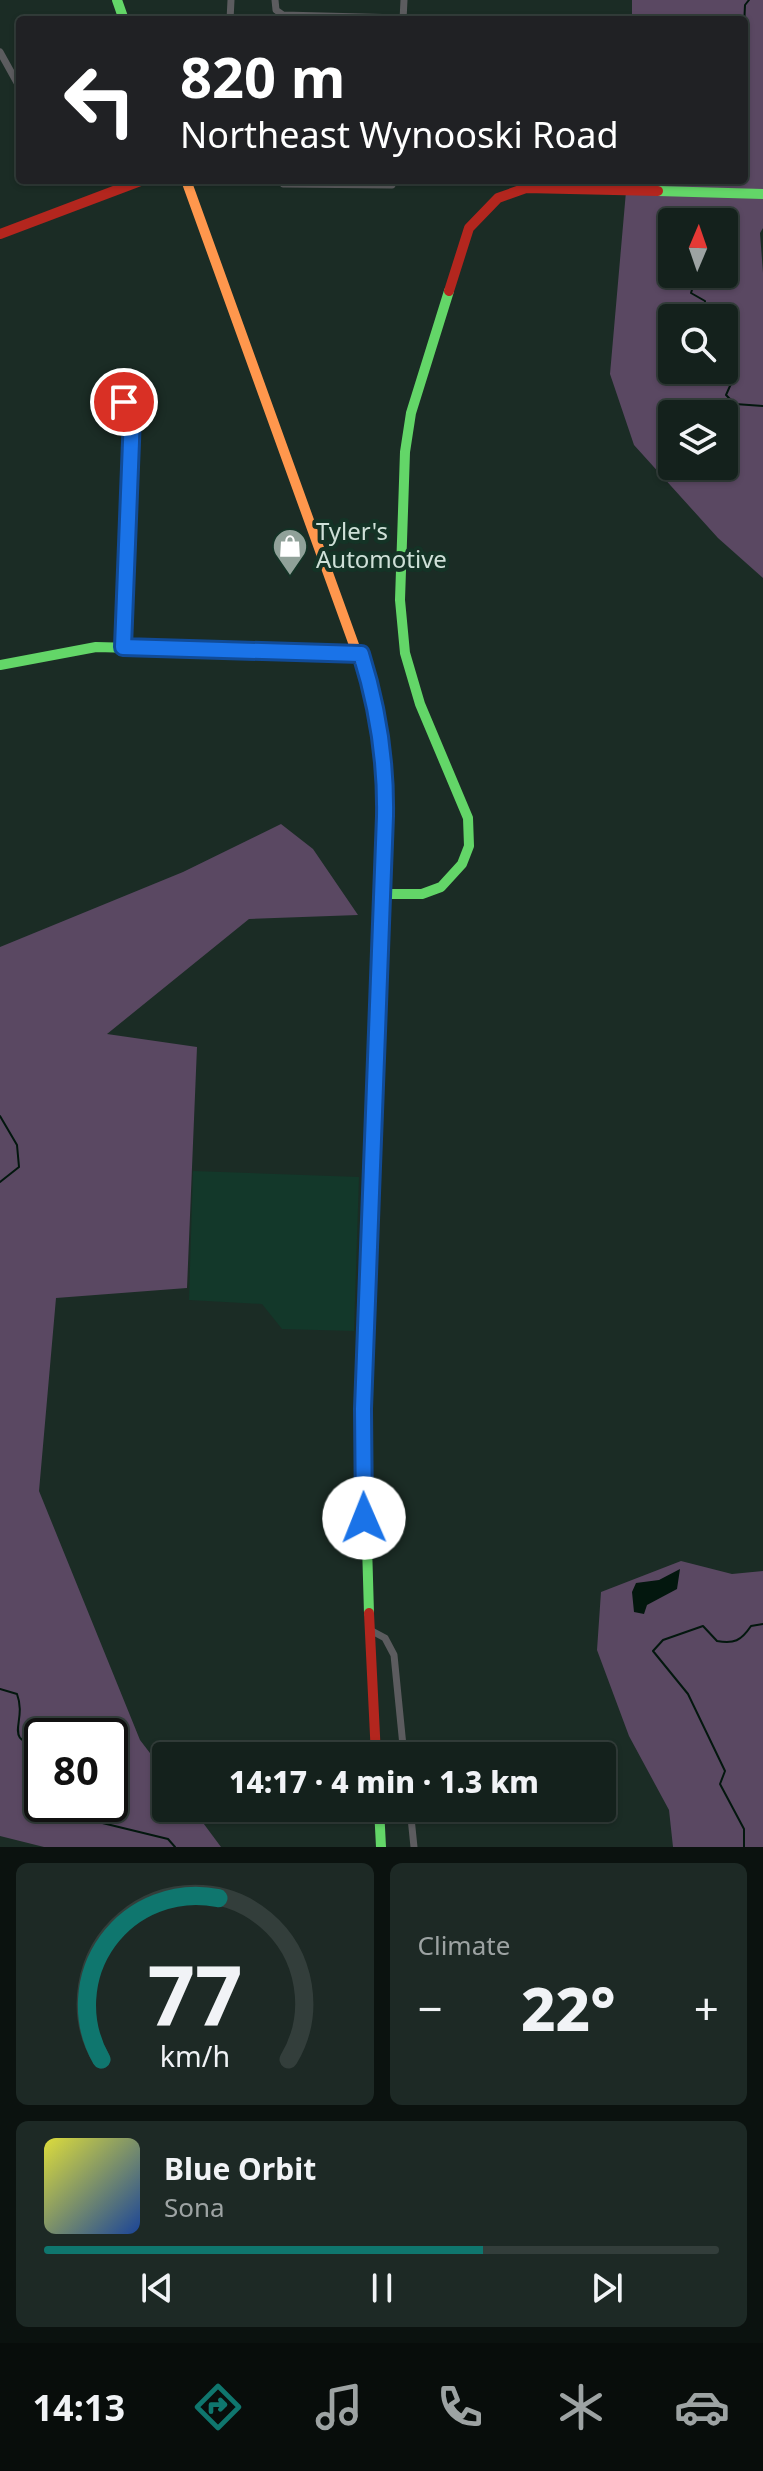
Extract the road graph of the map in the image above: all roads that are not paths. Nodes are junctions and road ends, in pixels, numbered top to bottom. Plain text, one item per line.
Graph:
1 (275, 0) edge
2 (313, 16) edge
3 (0, 52) edge
4 (16, 81) edge
5 (127, 184) edge
6 (187, 184) edge
7 (763, 194) edge
8 (0, 234) edge
9 (124, 402) dead end
10 (123, 647) junction
11 (361, 654) junction
12 (0, 665) edge
13 (382, 894) junction
14 (369, 1630) junction
15 (375, 1742) edge
16 (403, 1742) edge
17 (380, 1822) edge
18 (411, 1822) edge
19 (381, 1847) edge
20 (414, 1847) edge

1 - 2 street
3 - 4 street
5 - 8 main road
6 - 11 main road
7 - 13 main road
9 - 10 street
10 - 11 main road
10 - 12 main road
11 - 13 main road
13 - 14 main road
14 - 15 main road
14 - 16 street
17 - 19 main road
18 - 20 street

